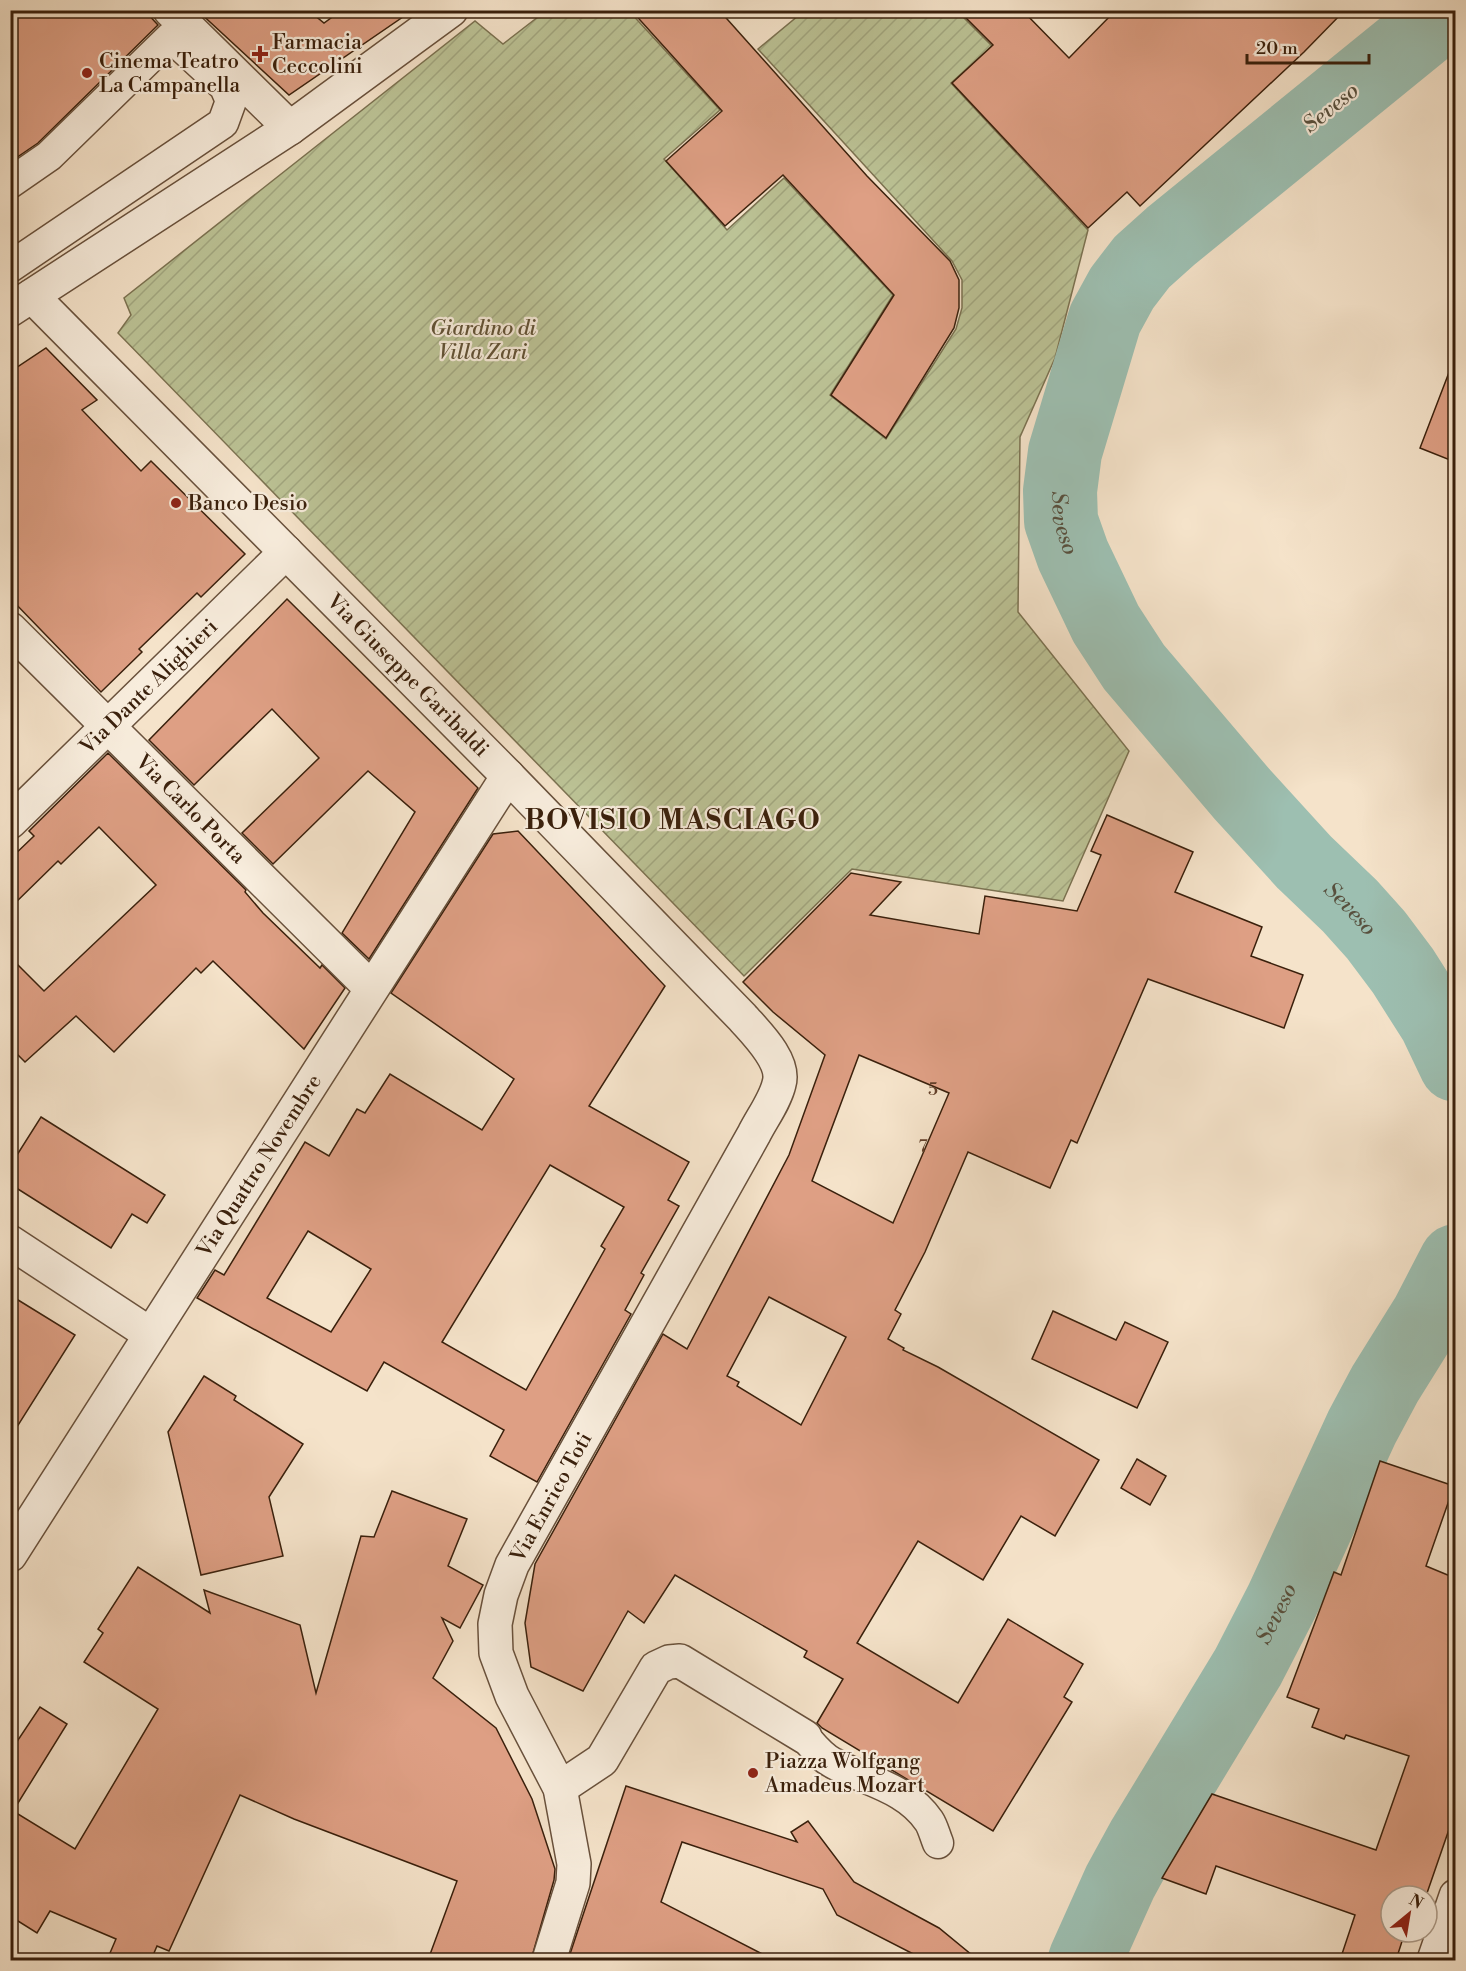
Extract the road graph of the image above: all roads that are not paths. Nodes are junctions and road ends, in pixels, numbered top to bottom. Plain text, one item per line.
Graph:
1 (451, 10) edge
2 (179, 19) edge
3 (290, 128) junction
4 (10, 183) edge
5 (10, 267) edge
6 (21, 303) edge
7 (286, 552) junction
8 (10, 629) edge
9 (108, 726) junction
10 (508, 776) junction
11 (10, 822) edge
12 (371, 988) junction
13 (776, 1061) joint
14 (10, 1242) edge
15 (150, 1334) junction
16 (10, 1555) edge
17 (805, 1737) joint
18 (560, 1788) junction
19 (938, 1842) dead end
20 (1455, 1896) edge
21 (549, 1960) edge
22 (1434, 1960) edge

1 - 3 street
2 - 3 street
3 - 6 street
4 - 5 street
6 - 7 street, Via Giuseppe Garibaldi
7 - 9 street, Via Dante Alighieri
7 - 10 street, Via Giuseppe Garibaldi
8 - 9 street, Via Carlo Porta
9 - 11 street, Via Dante Alighieri
9 - 12 street, Via Carlo Porta
10 - 12 street, Via Quattro Novembre
10 - 13 street, Via Giuseppe Garibaldi
12 - 15 street, Via Quattro Novembre
13 - 18 street, Via Enrico Toti
14 - 15 street
15 - 16 street, Via Quattro Novembre
17 - 18 street
17 - 19 street
18 - 21 street, Via Enrico Toti
20 - 22 street

